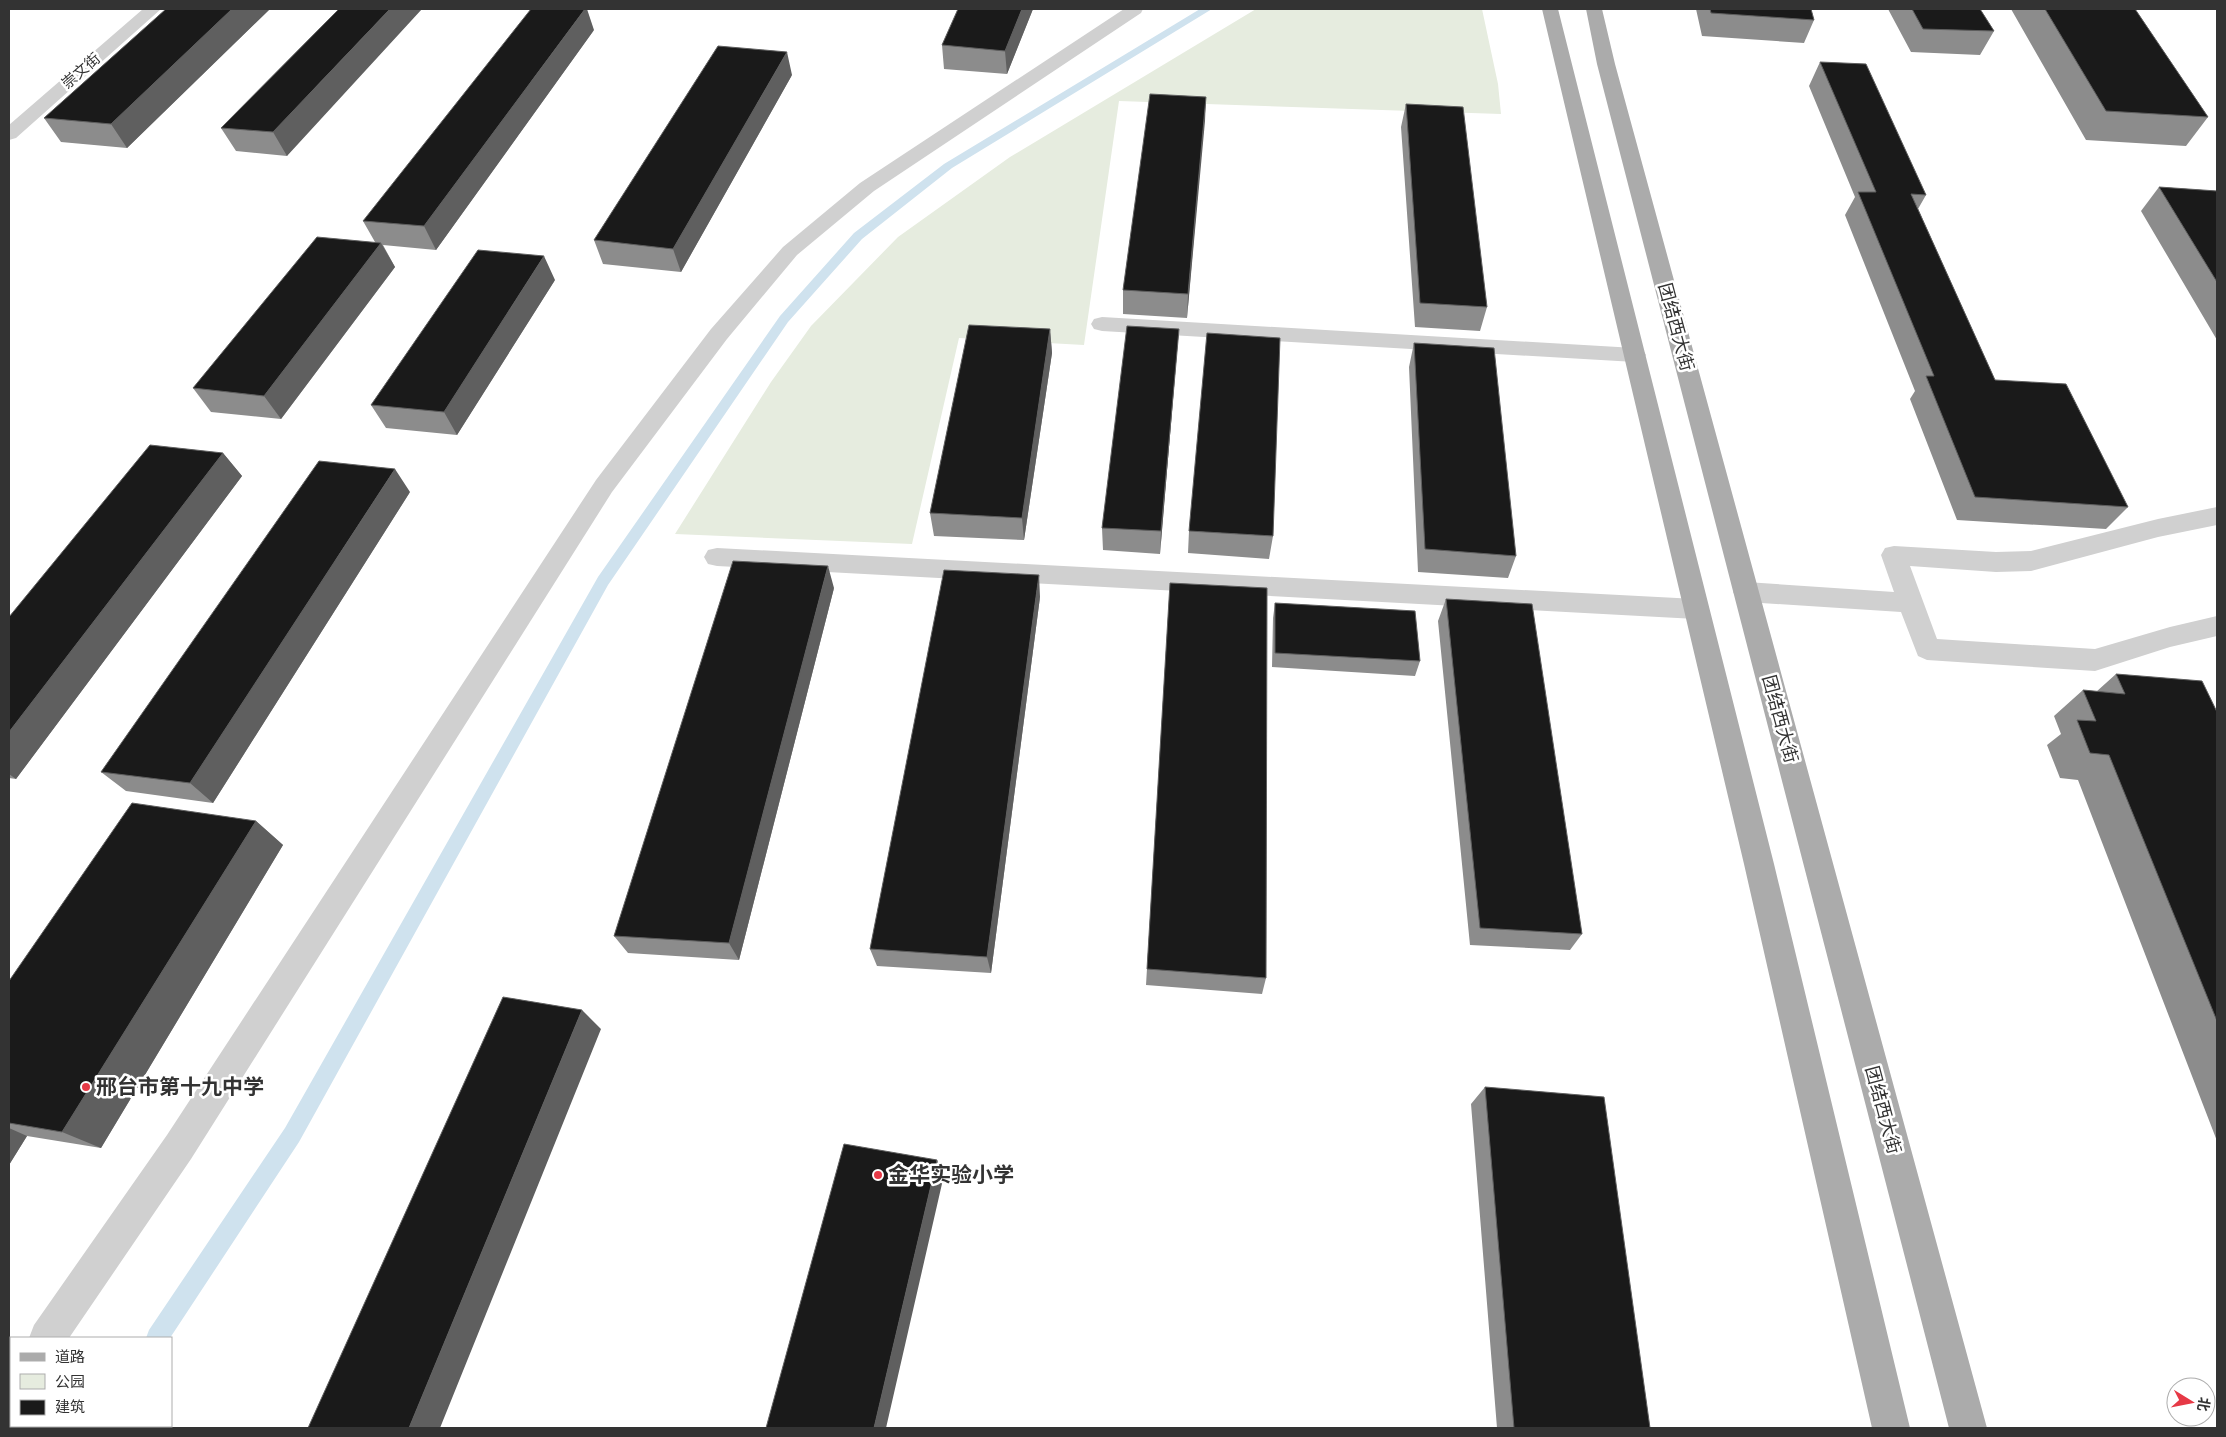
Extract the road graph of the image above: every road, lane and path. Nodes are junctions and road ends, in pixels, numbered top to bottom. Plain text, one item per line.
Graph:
1 (153, 9) edge
2 (1135, 9) edge
3 (1550, 9) edge
4 (1594, 9) edge
5 (9, 134) edge
6 (1102, 324) dead end
7 (1634, 355) junction
8 (2217, 516) edge
9 (718, 556) dead end
10 (1746, 592) junction
11 (1911, 603) junction
12 (1696, 609) junction
13 (2217, 626) edge
14 (48, 1337) edge
15 (1891, 1428) edge
16 (1968, 1428) edge

1 - 5 street, 崇文街
2 - 14 street
3 - 7 main road
4 - 10 main road, 团结西大街
6 - 7 street
7 - 12 main road
8 - 11 street
9 - 12 street
10 - 11 street
10 - 16 main road, 团结西大街
11 - 13 street
12 - 15 main road

